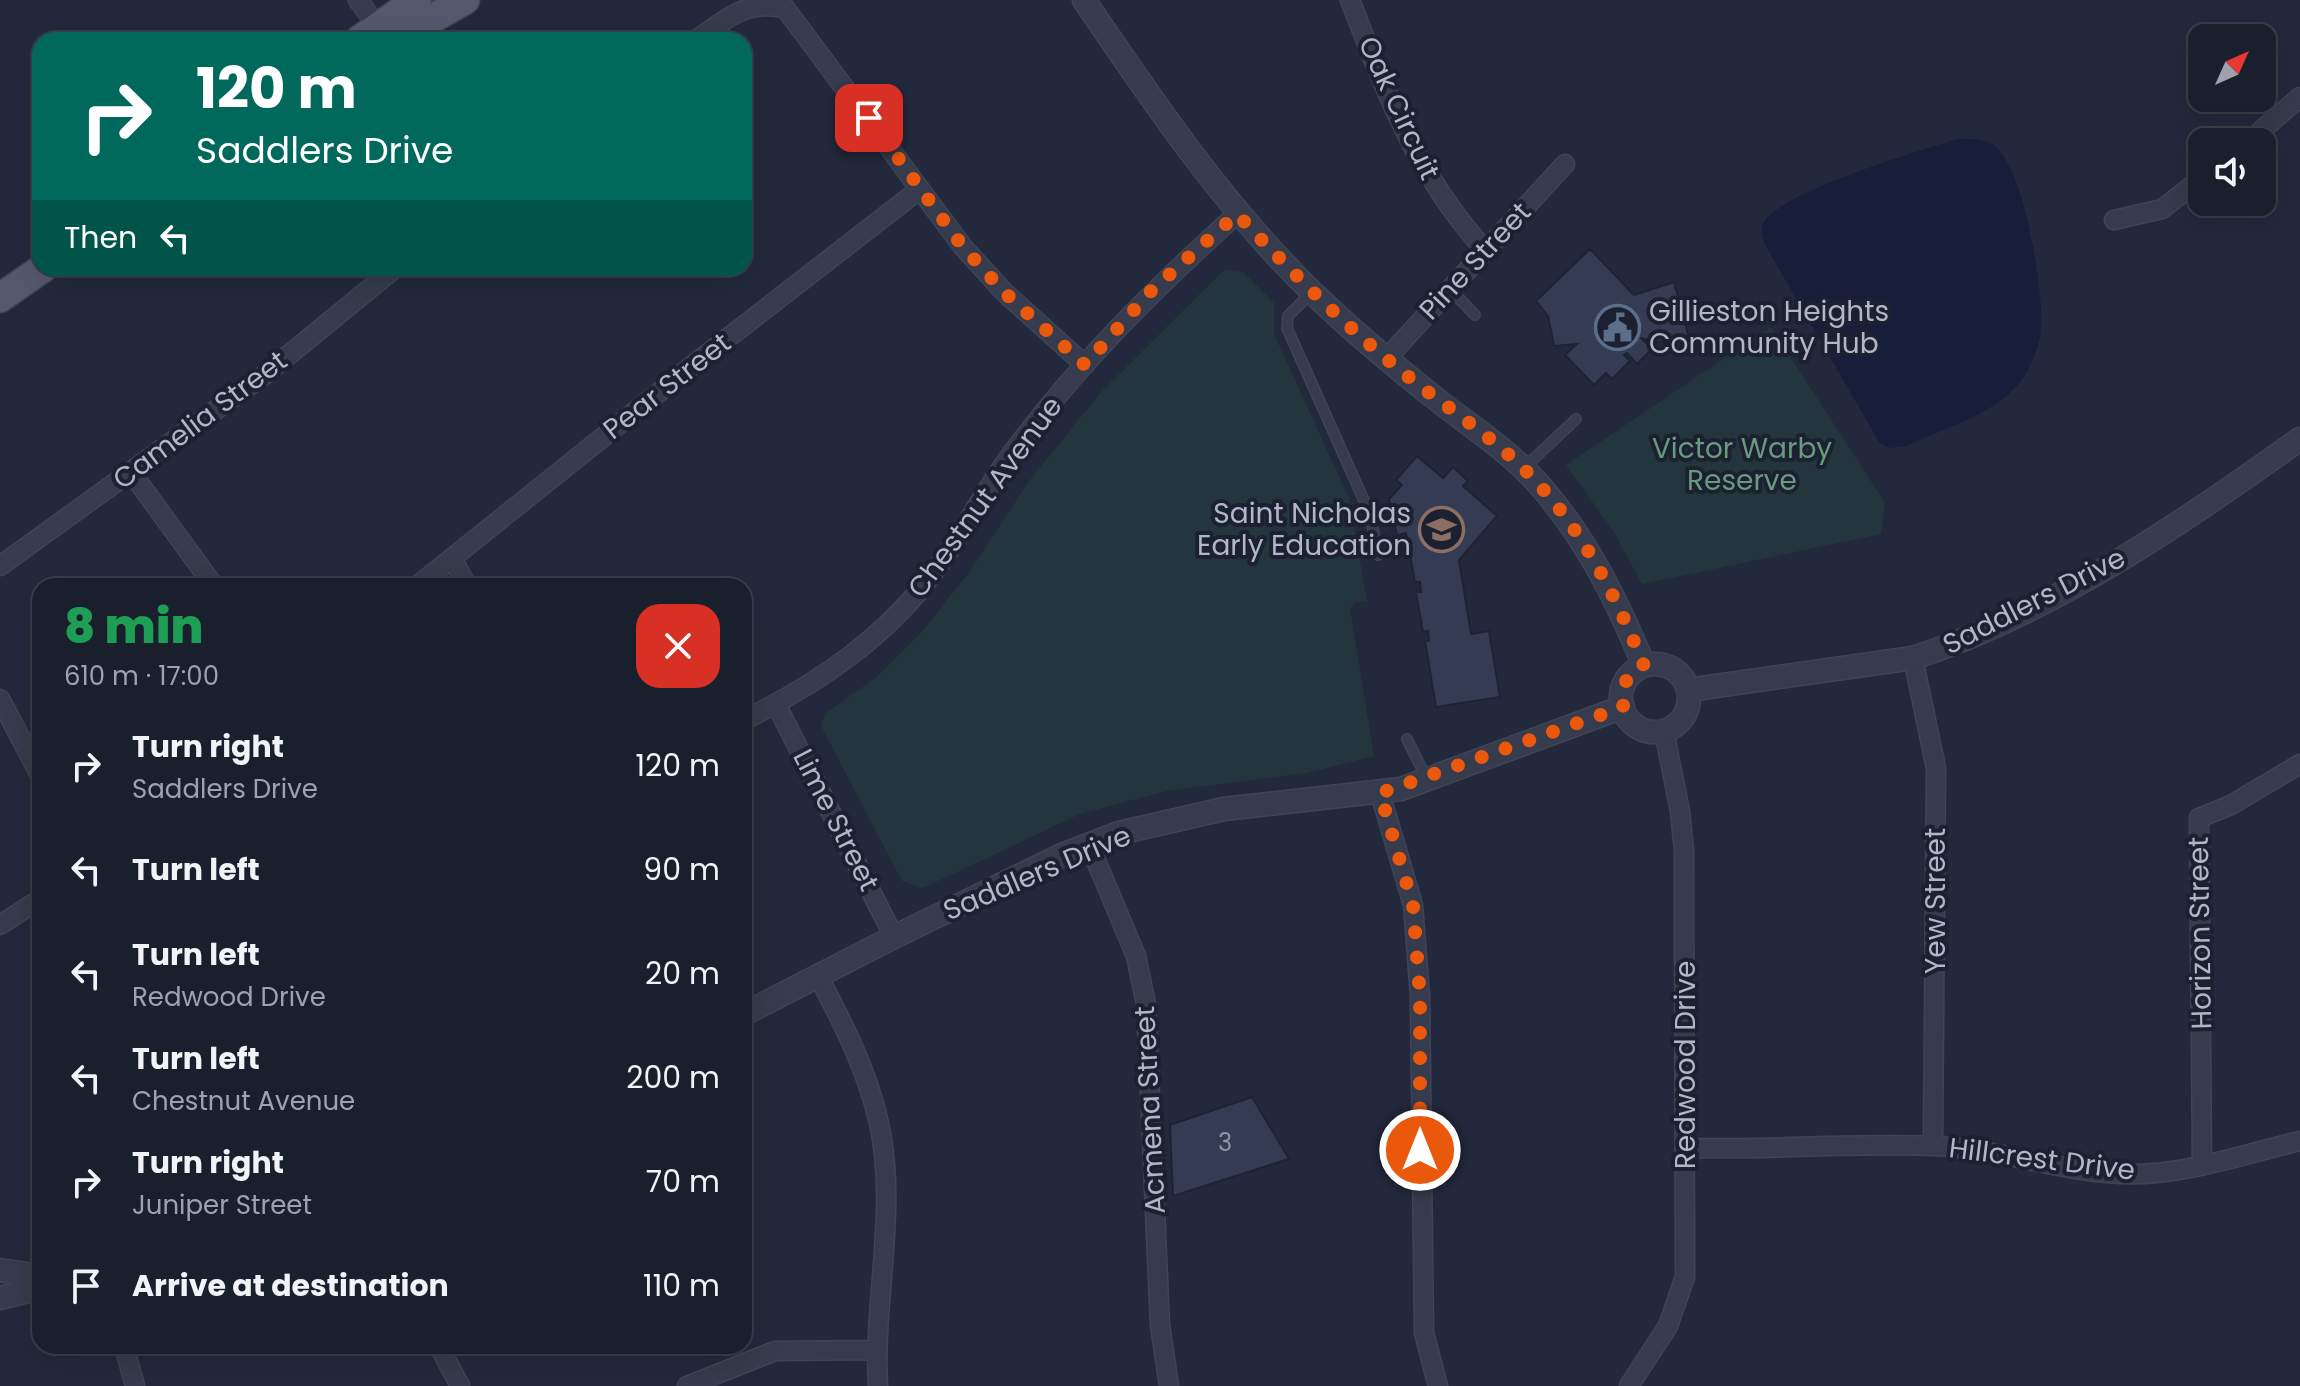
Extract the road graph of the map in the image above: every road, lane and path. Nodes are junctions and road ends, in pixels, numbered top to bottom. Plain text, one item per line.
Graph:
1 (358, 0) edge
2 (417, 0) edge
3 (465, 0) edge
4 (1084, 0) edge
5 (1350, 0) edge
6 (375, 32) edge
7 (380, 32) edge
8 (385, 32) edge
9 (708, 32) edge
10 (2300, 97) edge
11 (2264, 128) edge
12 (1565, 164) dead end
13 (920, 189) junction
14 (2188, 189) edge
15 (1237, 214) junction
16 (2114, 220) dead end
17 (1485, 250) junction
18 (32, 276) edge
19 (385, 276) edge
20 (1450, 289) junction
21 (1312, 292) junction
22 (0, 298) edge
23 (1475, 315) dead end
24 (1386, 359) junction
25 (1085, 365) junction
26 (1576, 419) dead end
27 (2300, 439) edge
28 (1523, 469) junction
29 (131, 472) junction
30 (1378, 555) dead end
31 (453, 560) junction
32 (0, 566) edge
33 (208, 578) edge
34 (428, 578) edge
35 (463, 578) edge
36 (1913, 658) junction
37 (1644, 666) junction
38 (1688, 690) junction
39 (0, 699) edge
40 (776, 704) junction
41 (1623, 707) junction
42 (752, 716) edge
43 (1664, 731) junction
44 (1407, 739) dead end
45 (32, 760) edge
46 (2300, 764) edge
47 (1427, 779) junction
48 (1380, 793) junction
49 (1089, 844) junction
50 (32, 904) edge
51 (0, 925) edge
52 (894, 937) junction
53 (818, 976) junction
54 (752, 1010) edge
55 (2300, 1141) edge
56 (1933, 1146) junction
57 (1685, 1148) junction
58 (2202, 1164) junction
59 (0, 1270) edge
60 (32, 1275) edge
61 (32, 1290) edge
62 (0, 1298) edge
63 (877, 1350) junction
64 (126, 1354) edge
65 (443, 1354) edge
66 (135, 1386) edge
67 (460, 1386) edge
68 (687, 1386) edge
69 (878, 1386) edge
70 (1169, 1386) edge
71 (1438, 1386) edge
72 (1629, 1386) edge

1 - 6 street
2 - 7 main road
3 - 8 main road
4 - 15 street
5 - 17 street, Oak Circuit
9 - 13 street
10 - 11 street
12 - 17 street, Pine Street
13 - 25 street
13 - 31 street, Pear Street
14 - 16 street
15 - 21 street
15 - 25 street, Chestnut Avenue
17 - 20 street, Pine Street
18 - 22 main road
19 - 29 street, Camelia Street
20 - 23 lane
20 - 24 street, Pine Street
21 - 24 street
21 - 30 lane
24 - 28 street
25 - 40 street, Chestnut Avenue
26 - 28 lane
27 - 36 street, Saddlers Drive
28 - 37 street
29 - 32 street, Camelia Street
29 - 33 street
31 - 34 street, Pear Street
31 - 35 street
36 - 38 street, Saddlers Drive
36 - 56 street, Yew Street
37 - 38 street
37 - 41 street
38 - 43 street
39 - 45 street
40 - 42 street, Chestnut Avenue
40 - 52 street, Lime Street
41 - 43 street
41 - 47 street, Saddlers Drive
43 - 57 street, Redwood Drive
44 - 47 lane
46 - 58 street, Horizon Street
47 - 48 street, Saddlers Drive
48 - 49 street, Saddlers Drive
48 - 71 street
49 - 52 street, Saddlers Drive
49 - 70 street, Acmena Street
50 - 51 street
52 - 53 street, Saddlers Drive
53 - 54 street, Saddlers Drive
53 - 63 street
55 - 58 street, Hillcrest Drive
56 - 57 street, Hillcrest Drive
56 - 58 street, Hillcrest Drive
57 - 72 street, Redwood Drive
59 - 60 street
61 - 62 street
63 - 68 street
63 - 69 street
64 - 66 street
65 - 67 street

